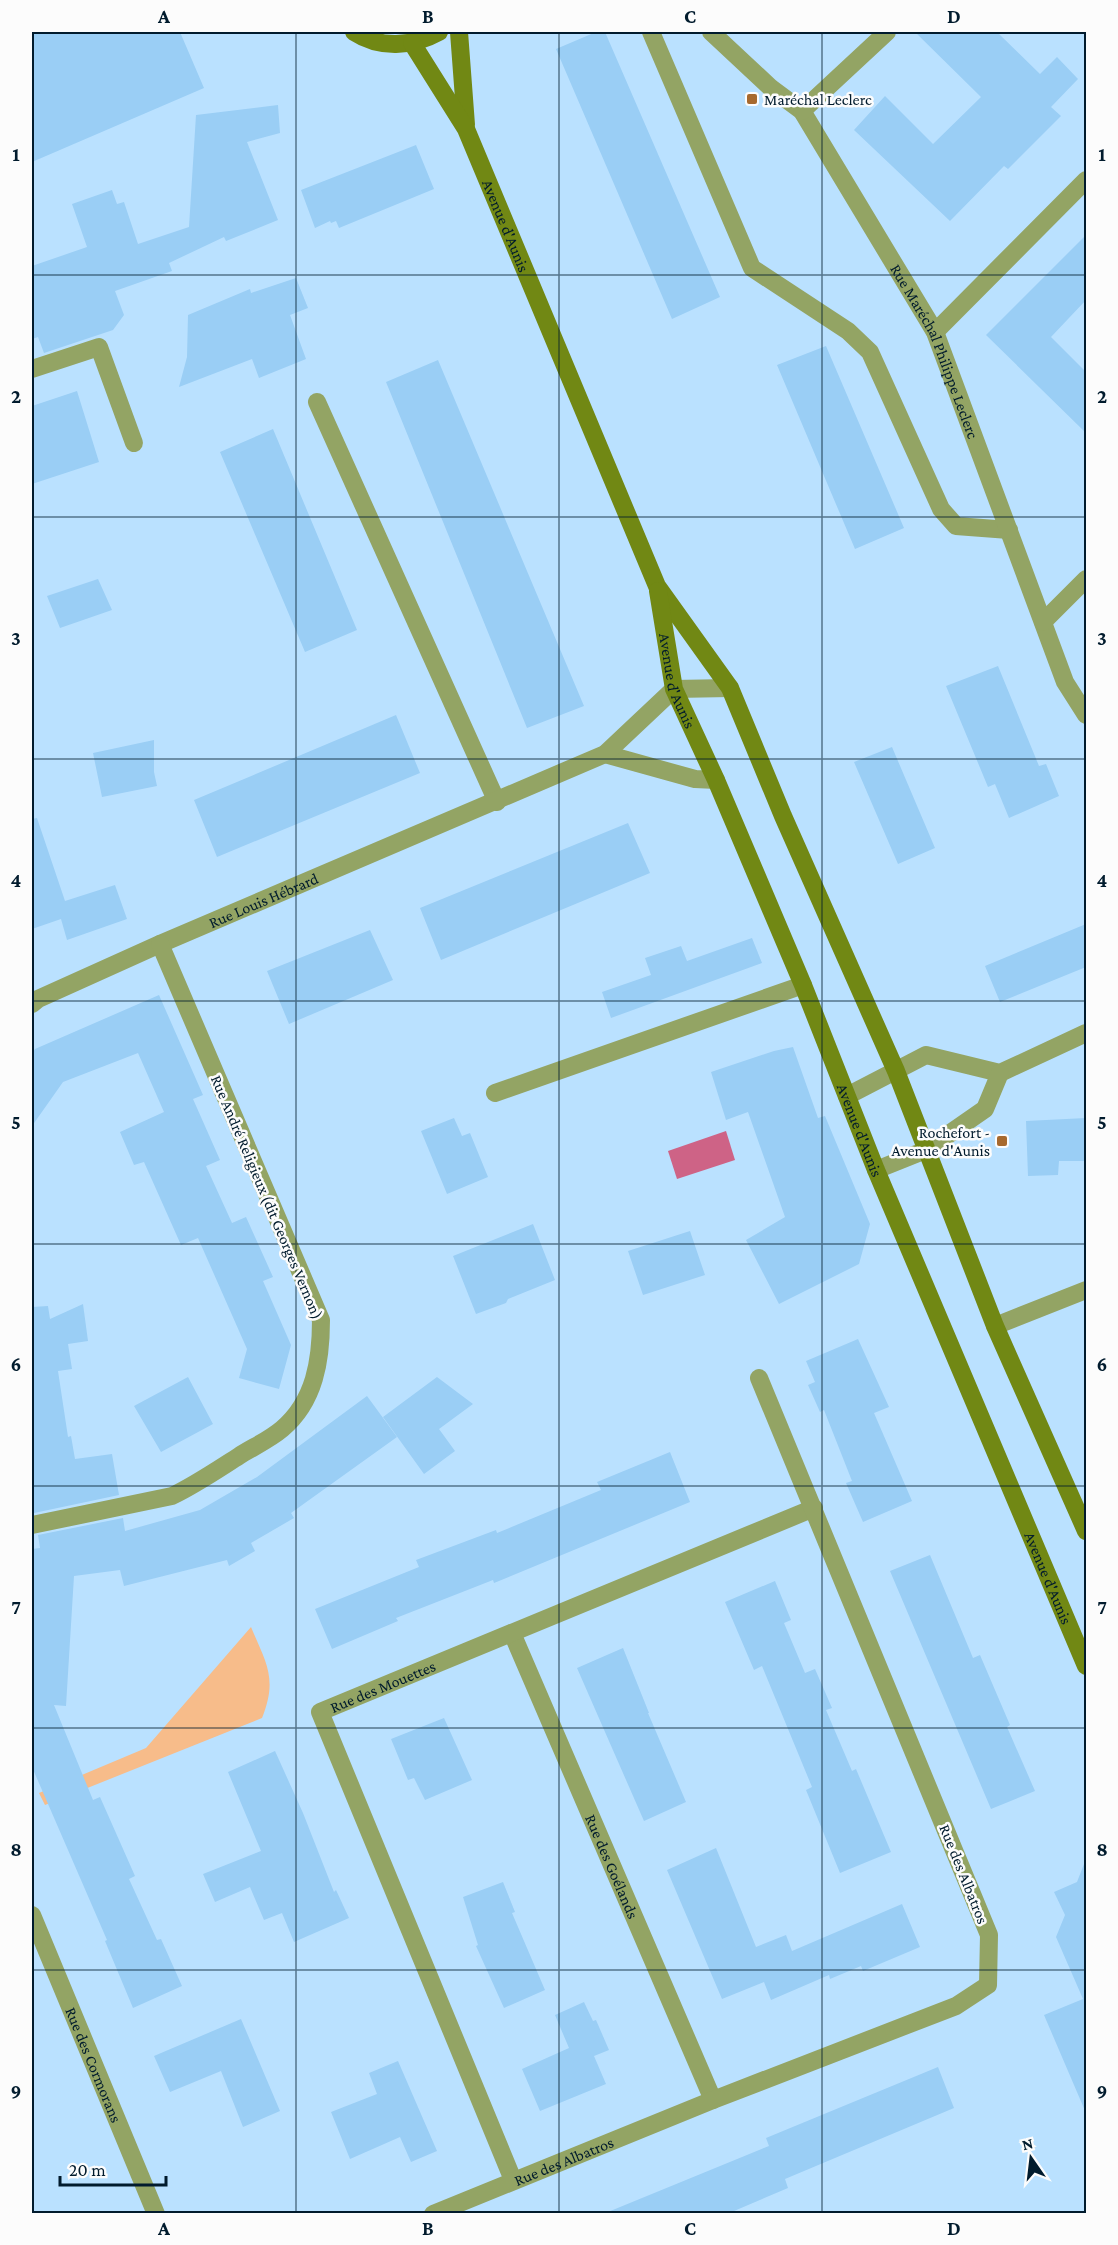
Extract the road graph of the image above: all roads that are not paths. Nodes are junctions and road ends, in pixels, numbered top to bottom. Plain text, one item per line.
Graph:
1 (354, 32) edge
2 (439, 32) edge
3 (459, 32) edge
4 (651, 32) edge
5 (711, 32) edge
6 (887, 32) edge
7 (412, 43) junction
8 (802, 111) junction
9 (466, 129) junction
10 (1086, 180) edge
11 (935, 332) junction
12 (32, 369) edge
13 (317, 402) dead end
14 (134, 443) dead end
15 (1009, 530) junction
16 (1086, 579) edge
17 (657, 586) junction
18 (1043, 622) junction
19 (730, 688) junction
20 (674, 689) junction
21 (1086, 716) edge
22 (605, 754) junction
23 (716, 780) junction
24 (497, 801) junction
25 (160, 944) junction
26 (803, 985) junction
27 (32, 1004) edge
28 (1086, 1033) edge
29 (896, 1071) junction
30 (1000, 1073) junction
31 (495, 1093) dead end
32 (847, 1096) junction
33 (926, 1149) junction
34 (876, 1170) junction
35 (1086, 1290) edge
36 (995, 1326) junction
37 (759, 1378) dead end
38 (814, 1508) junction
39 (32, 1525) edge
40 (1086, 1531) edge
41 (512, 1633) junction
42 (1086, 1666) edge
43 (32, 1915) edge
44 (712, 2100) junction
45 (513, 2180) junction
46 (156, 2214) edge
47 (433, 2214) edge

1 - 7 main road
2 - 7 main road
3 - 9 main road, Avenue d'Aunis
4 - 15 street
5 - 8 street, Rue Maréchal Philippe Leclerc
6 - 8 street
7 - 9 main road, Avenue d'Aunis
8 - 11 street, Rue Maréchal Philippe Leclerc
9 - 17 main road, Avenue d'Aunis
10 - 11 street
11 - 15 street, Rue Maréchal Philippe Leclerc
12 - 14 street
13 - 24 street
15 - 18 street, Rue Maréchal Philippe Leclerc
16 - 18 street
17 - 19 main road, Avenue d'Aunis
17 - 20 main road, Avenue d'Aunis
18 - 21 street, Rue Maréchal Philippe Leclerc
19 - 20 street
19 - 29 main road, Avenue d'Aunis
20 - 22 street, Rue Louis Hébrard
20 - 23 main road, Avenue d'Aunis
22 - 23 street
22 - 24 street, Rue Louis Hébrard
23 - 26 main road, Avenue d'Aunis
24 - 25 street, Rue Louis Hébrard
25 - 27 street, Rue Louis Hébrard
25 - 39 street, Rue André Religieux (dit Georges Vernon)
26 - 31 street
26 - 32 main road, Avenue d'Aunis
28 - 30 street
29 - 30 street
29 - 32 street
29 - 33 main road, Avenue d'Aunis
30 - 33 street
32 - 34 main road, Avenue d'Aunis
33 - 34 street
33 - 36 main road, Avenue d'Aunis
34 - 42 main road, Avenue d'Aunis
35 - 36 street
36 - 40 main road, Avenue d'Aunis
37 - 38 street, Rue des Albatros
38 - 41 street, Rue des Mouettes
38 - 44 street, Rue des Albatros
41 - 44 street, Rue des Goélands
41 - 45 street, Rue des Mouettes
43 - 46 street, Rue des Cormorans
44 - 45 street, Rue des Albatros
45 - 47 street, Rue des Albatros

